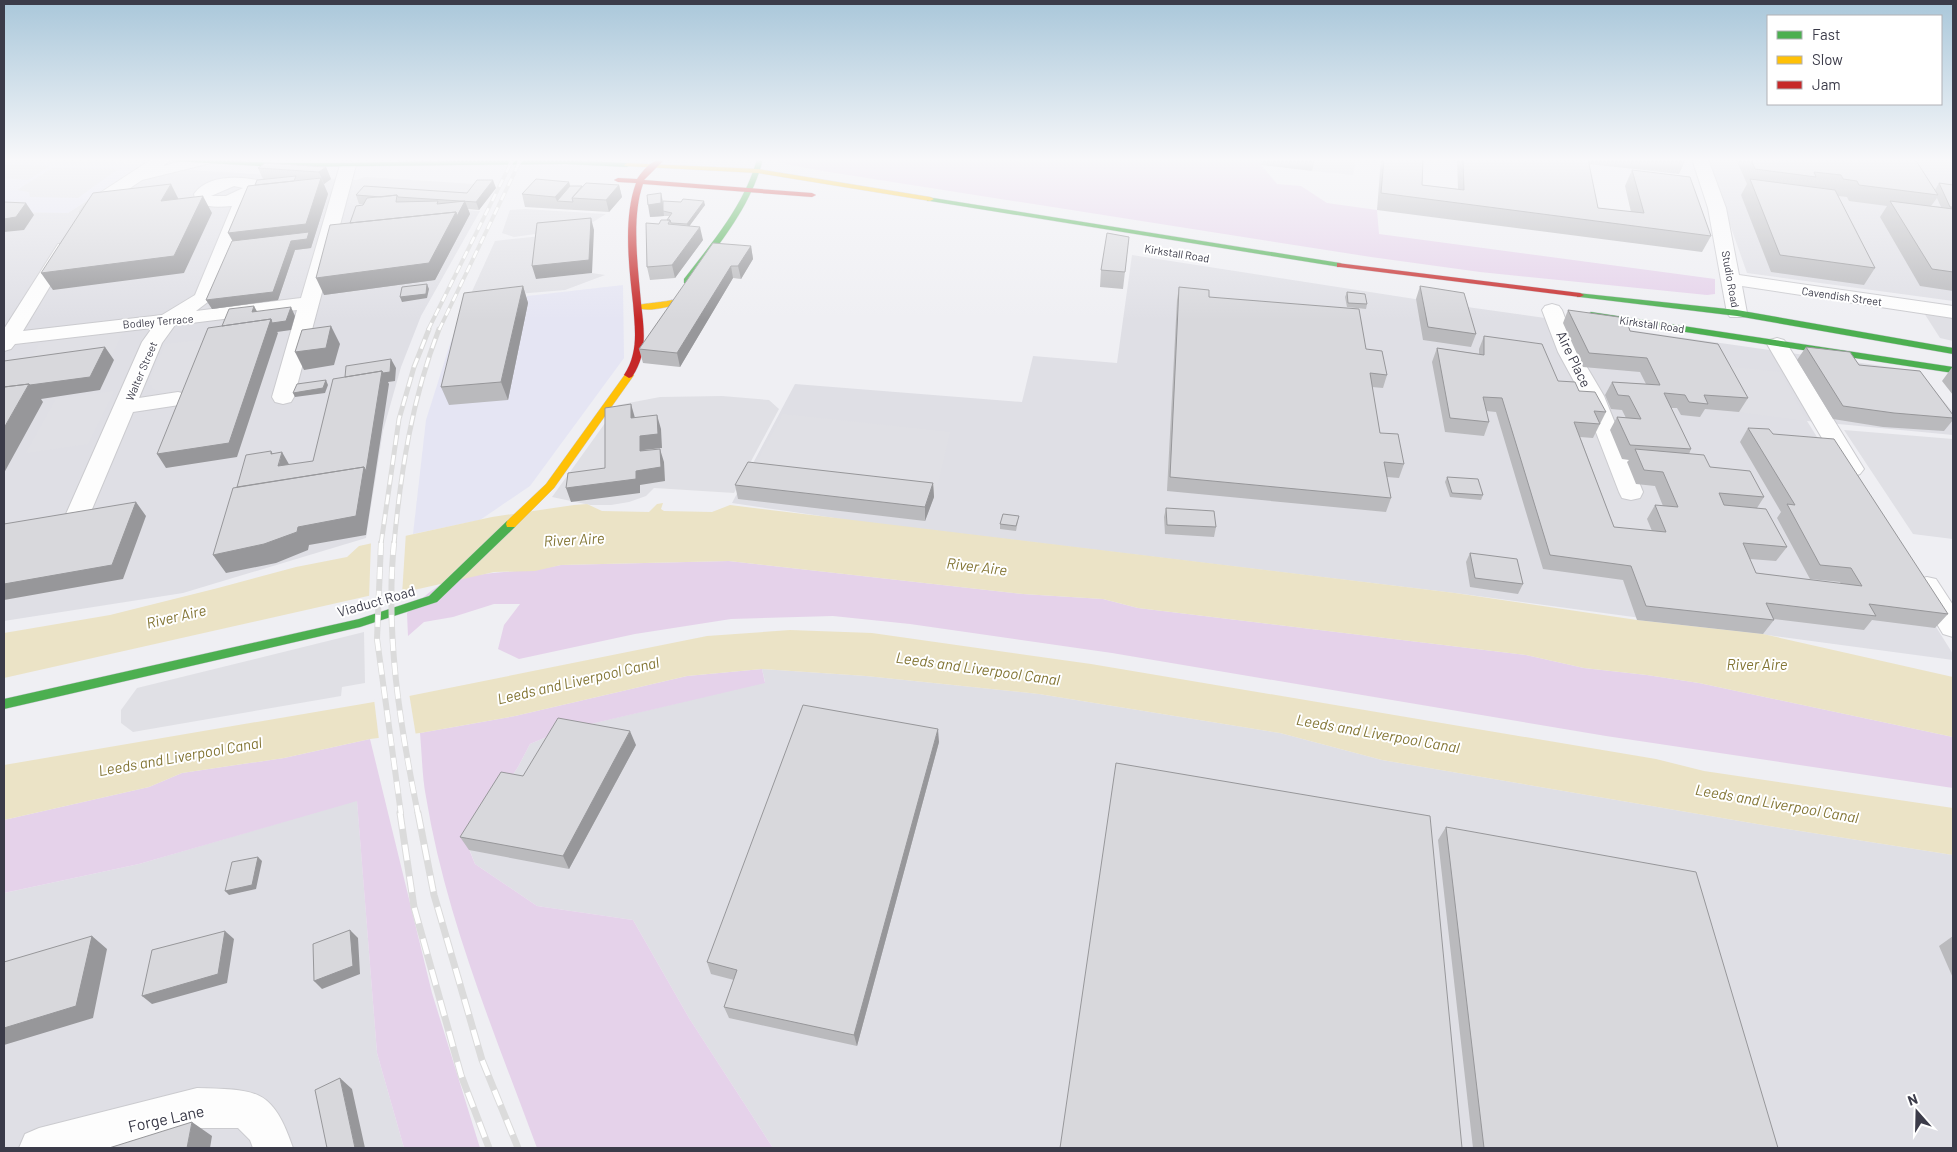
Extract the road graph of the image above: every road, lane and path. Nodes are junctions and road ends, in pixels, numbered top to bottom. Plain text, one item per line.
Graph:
1 (88, 213) edge
2 (238, 213) edge
3 (334, 213) edge
4 (635, 213) edge
5 (734, 213) edge
6 (1026, 213) edge
7 (1718, 213) edge
8 (1730, 279) junction
9 (678, 296) junction
10 (1643, 302) junction
11 (309, 303) junction
12 (638, 306) junction
13 (201, 308) junction
14 (1552, 310) dead end
15 (1953, 312) edge
16 (1737, 313) junction
17 (1580, 314) edge
18 (662, 317) edge
19 (169, 319) junction
20 (1662, 325) junction
21 (8, 332) edge
22 (652, 332) edge
23 (1858, 334) junction
24 (1776, 344) junction
25 (641, 346) junction
26 (1953, 351) edge
27 (1865, 357) junction
28 (1953, 370) edge
29 (283, 397) dead end
30 (178, 399) edge
31 (125, 407) junction
32 (1864, 487) edge
33 (1631, 492) dead end
34 (78, 514) edge
35 (1915, 568) edge
36 (1953, 627) edge
37 (4, 704) edge
38 (39, 1148) edge
39 (272, 1148) edge

1 - 21 street
2 - 13 street
3 - 11 street
4 - 12 main road
5 - 9 main road
6 - 10 main road, Kirkstall Road
7 - 8 street, Studio Road
8 - 15 street, Cavendish Street
8 - 16 street, Studio Road
9 - 12 main road
9 - 18 main road
10 - 16 main road, Kirkstall Road
10 - 20 main road
11 - 13 street, Bodley Terrace
11 - 29 street
12 - 25 main road
13 - 19 street, Bodley Terrace
14 - 33 street, Aire Place
16 - 23 main road, Kirkstall Road
17 - 20 main road, Kirkstall Road
19 - 21 street, Bodley Terrace
19 - 31 street, Walter Street
20 - 24 main road, Kirkstall Road
22 - 25 main road
23 - 26 main road, Kirkstall Road
23 - 27 main road
24 - 27 main road, Kirkstall Road
24 - 32 street
25 - 37 main road, Viaduct Road
27 - 28 main road, Kirkstall Road
30 - 31 street, Walter Street
31 - 34 street, Walter Street
35 - 36 street
38 - 39 street, Forge Lane

